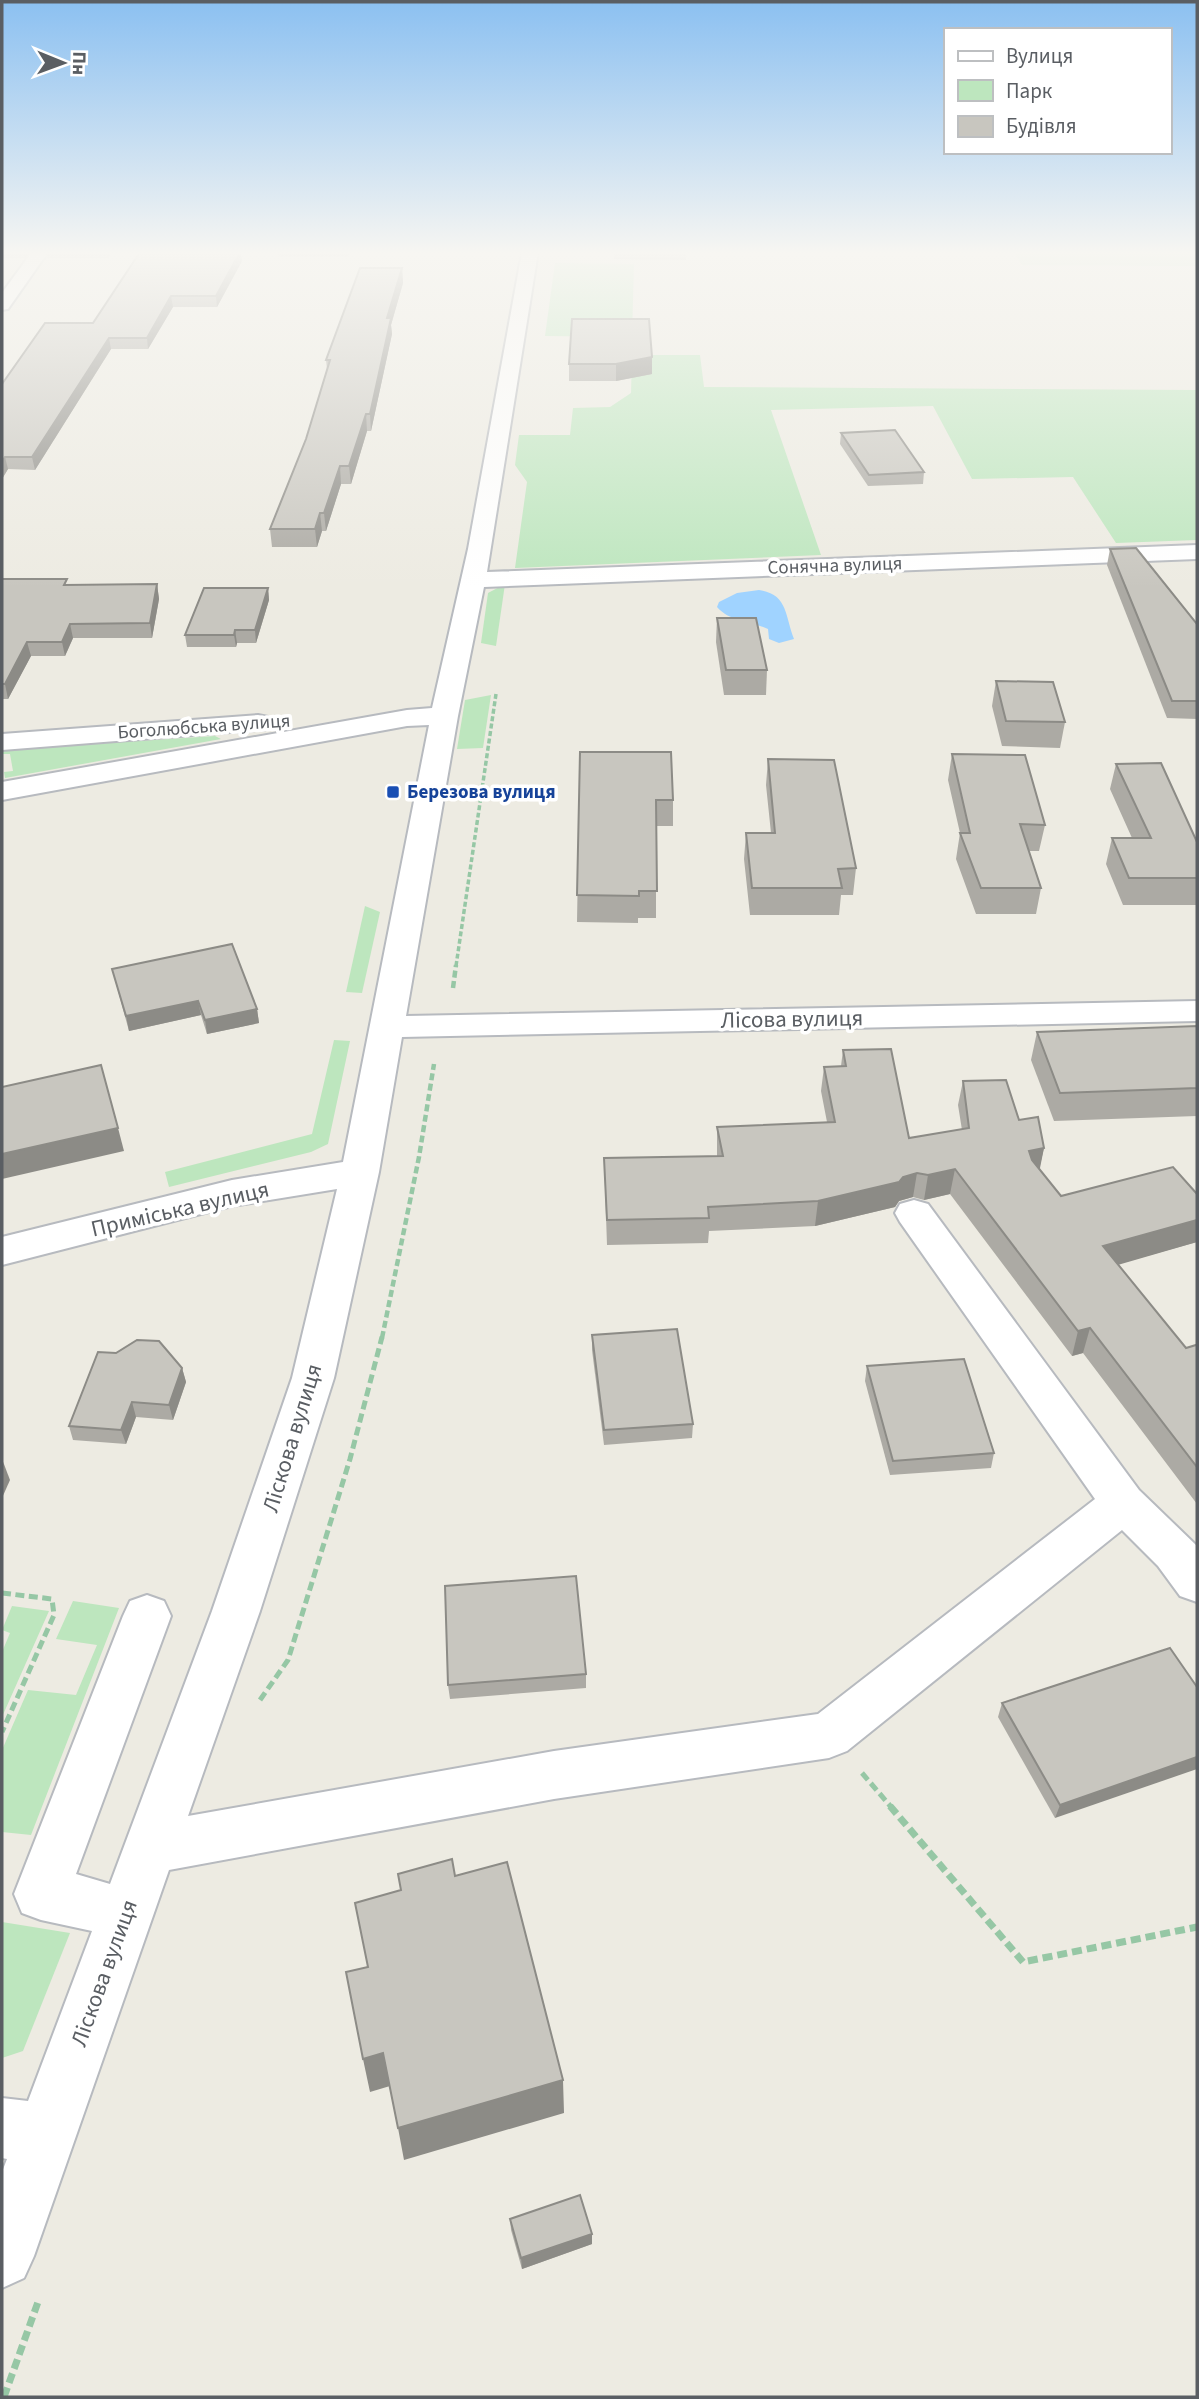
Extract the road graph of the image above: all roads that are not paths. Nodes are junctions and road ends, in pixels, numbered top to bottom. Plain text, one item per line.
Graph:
1 (511, 364) edge
2 (1197, 551) edge
3 (473, 580) junction
4 (425, 717) junction
5 (2, 742) edge
6 (2, 791) edge
7 (1197, 1011) edge
8 (386, 1027) junction
9 (360, 1172) junction
10 (915, 1213) dead end
11 (2, 1251) edge
12 (1123, 1503) junction
13 (1197, 1582) edge
14 (147, 1616) dead end
15 (149, 1848) junction
16 (125, 1916) junction
17 (24, 2131) edge
18 (2, 2256) edge

1 - 3 street, Ліскова вулиця
2 - 3 street, Сонячна вулиця
3 - 4 street, Ліскова вулиця
4 - 5 street, Боголюбська вулиця
4 - 6 street
4 - 8 street, Ліскова вулиця
7 - 8 street, Лісова вулиця
8 - 9 street, Ліскова вулиця
9 - 11 street, Приміська вулиця
9 - 15 street, Ліскова вулиця
10 - 12 street
12 - 13 street
12 - 15 street
14 - 16 street
15 - 16 street, Ліскова вулиця
16 - 17 street, Ліскова вулиця
17 - 18 street, Ліскова вулиця

